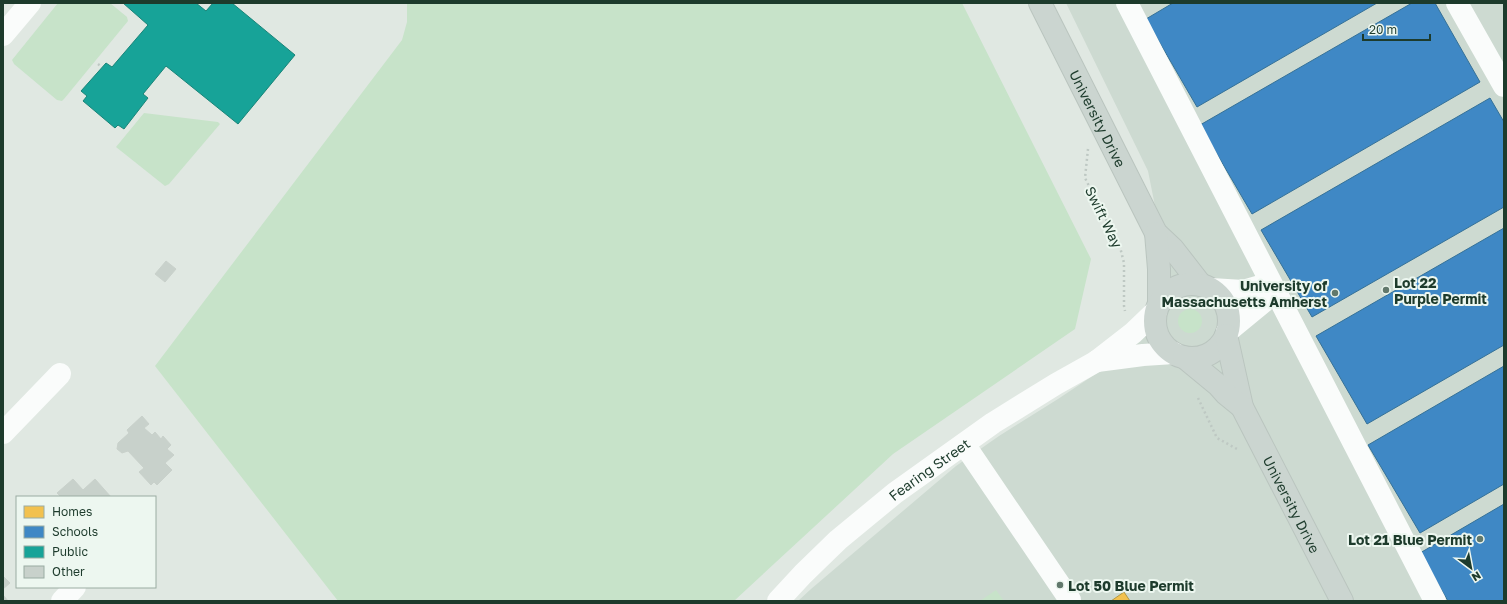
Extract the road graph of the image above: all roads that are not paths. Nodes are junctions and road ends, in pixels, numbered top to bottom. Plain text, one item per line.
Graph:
1 (30, 3) edge
2 (1040, 3) edge
3 (1127, 3) edge
4 (1457, 3) edge
5 (3, 35) edge
6 (1504, 86) edge
7 (1156, 233) junction
8 (1206, 287) junction
9 (1274, 288) junction
10 (1158, 307) junction
11 (1227, 334) junction
12 (1179, 355) junction
13 (1098, 361) junction
14 (60, 374) dead end
15 (1242, 407) junction
16 (3, 433) edge
17 (964, 444) junction
18 (74, 588) edge
19 (1070, 600) edge
20 (62, 601) edge
21 (778, 601) edge
22 (1342, 601) edge
23 (1435, 601) edge

1 - 5 street
2 - 7 main road, University Drive
3 - 9 street
4 - 6 street
7 - 8 main road, University Drive
7 - 10 main road, University Drive
8 - 9 street
8 - 10 main road
8 - 11 main road, University Drive
9 - 11 street
9 - 23 street
10 - 12 main road, University Drive
10 - 13 street, Fearing Street
11 - 12 main road
11 - 15 main road, University Drive
12 - 13 street, Fearing Street
12 - 15 main road, University Drive
13 - 17 street, Fearing Street
14 - 16 street
15 - 22 main road, University Drive
17 - 19 street
17 - 21 street, Fearing Street
18 - 20 street

